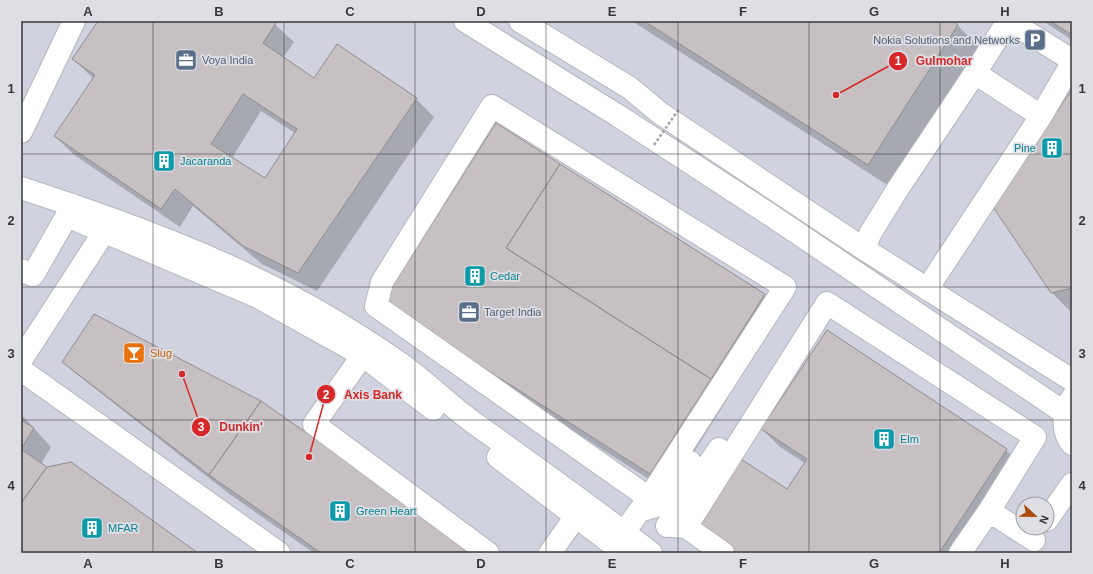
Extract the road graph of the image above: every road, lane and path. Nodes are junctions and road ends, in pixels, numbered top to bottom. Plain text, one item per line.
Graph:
1 (74, 21) edge
2 (465, 21) edge
3 (1009, 21) edge
4 (526, 22) edge
5 (1072, 62) edge
6 (975, 73) junction
7 (680, 109) dead end
8 (1041, 116) junction
9 (21, 132) edge
10 (654, 145) dead end
11 (440, 164) dead end
12 (21, 188) edge
13 (21, 201) edge
14 (70, 210) junction
15 (104, 232) junction
16 (864, 249) junction
17 (390, 268) junction
18 (21, 270) edge
19 (927, 289) junction
20 (366, 350) junction
21 (21, 360) edge
22 (21, 370) edge
23 (1072, 380) edge
24 (1068, 405) edge
25 (1072, 444) edge
26 (1072, 484) edge
27 (644, 505) junction
28 (1055, 508) edge
29 (989, 511) junction
30 (576, 516) junction
31 (677, 526) junction
32 (1033, 540) edge
33 (624, 542) edge
34 (279, 553) edge
35 (488, 553) edge
36 (550, 553) edge
37 (651, 553) edge
38 (723, 553) edge
39 (960, 553) edge

1 - 9 street
2 - 24 street
3 - 5 street
3 - 6 street
4 - 16 street
5 - 8 street
6 - 8 street
6 - 16 street
7 - 10 path, bridge
8 - 19 street
11 - 17 street
12 - 14 street
13 - 14 street
14 - 15 street
14 - 18 street
14 - 20 street
15 - 20 street
15 - 21 street
16 - 19 street
17 - 27 street
17 - 27 street
19 - 23 street
20 - 30 street
20 - 33 street
20 - 35 street
22 - 34 street
24 - 25 street
26 - 28 street
27 - 31 street
27 - 33 street
29 - 31 street
29 - 32 street
29 - 39 street
30 - 33 street
30 - 36 street
31 - 37 street
31 - 38 street
33 - 37 street

